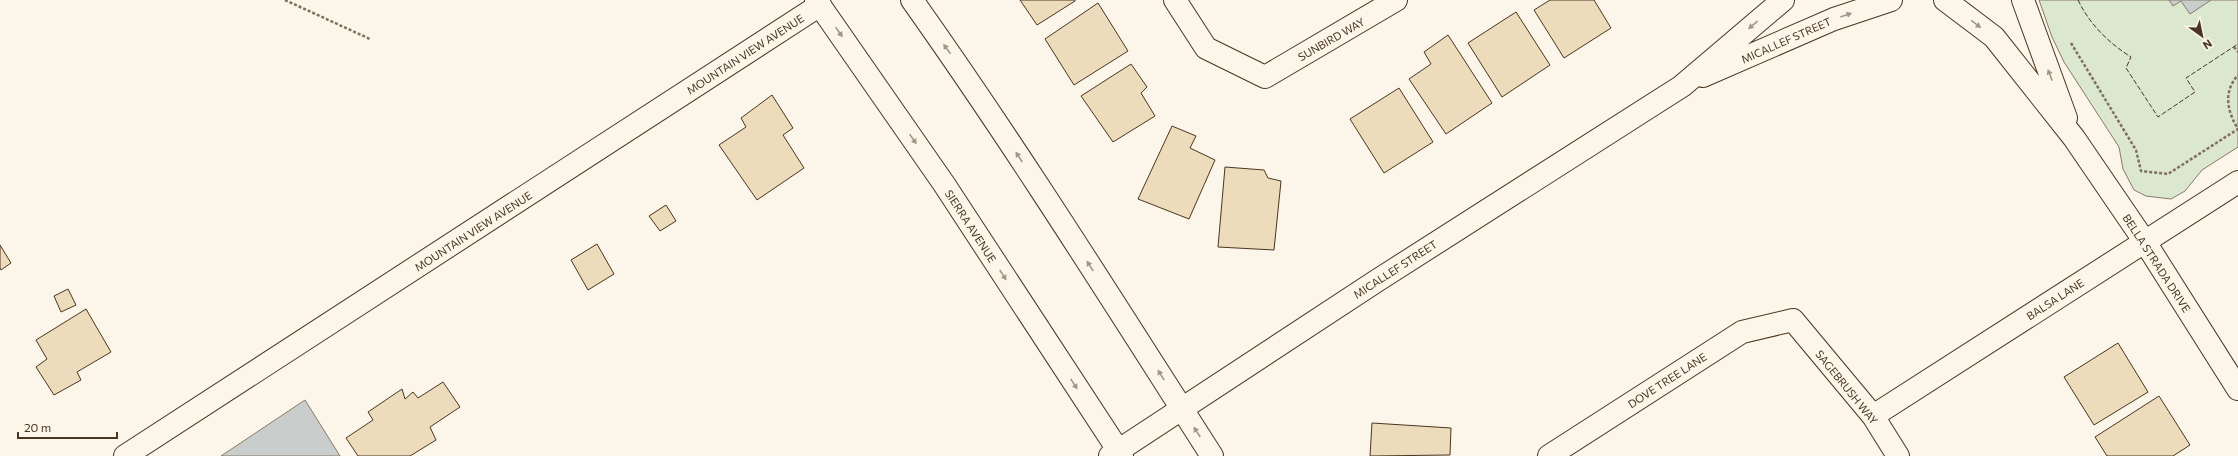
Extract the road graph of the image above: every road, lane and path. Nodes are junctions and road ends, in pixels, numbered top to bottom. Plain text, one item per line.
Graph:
1 (285, 0) edge
2 (912, 0) edge
3 (1175, 0) edge
4 (1396, 0) edge
5 (1783, 0) edge
6 (1891, 0) edge
7 (1945, 0) edge
8 (2023, 0) edge
9 (818, 3) edge
10 (370, 38) dead end
11 (2069, 39) dead end
12 (2234, 47) dead end
13 (2238, 52) edge
14 (2238, 75) edge
15 (1682, 86) junction
16 (2074, 138) junction
17 (2238, 182) edge
18 (2145, 242) junction
19 (1793, 320) joint
20 (2238, 389) edge
21 (1182, 408) junction
22 (1873, 416) junction
23 (1117, 454) edge
24 (125, 456) edge
25 (1212, 456) edge
26 (1549, 456) edge
27 (1898, 456) edge

1 - 10 path
21 -> 2 street
3 - 4 street, SUNBIRD WAY
5 -> 15 street, MICALLEF STREET
15 -> 6 street, MICALLEF STREET
7 -> 16 street, BELLA STRADA DRIVE
16 -> 8 street, BELLA STRADA DRIVE
9 -> 23 street, SIERRA AVENUE
9 - 24 street, MOUNTAIN VIEW AVENUE
11 - 14 path
12 - 13 path
15 - 21 street, MICALLEF STREET
16 - 18 street, BELLA STRADA DRIVE
17 - 18 street, BALSA LANE
18 - 20 street, BELLA STRADA DRIVE
18 - 22 street, BALSA LANE
19 - 22 street, SAGEBRUSH WAY
19 - 26 street, DOVE TREE LANE
21 - 23 street, MICALLEF STREET
25 -> 21 street
22 - 27 street, SAGEBRUSH WAY

